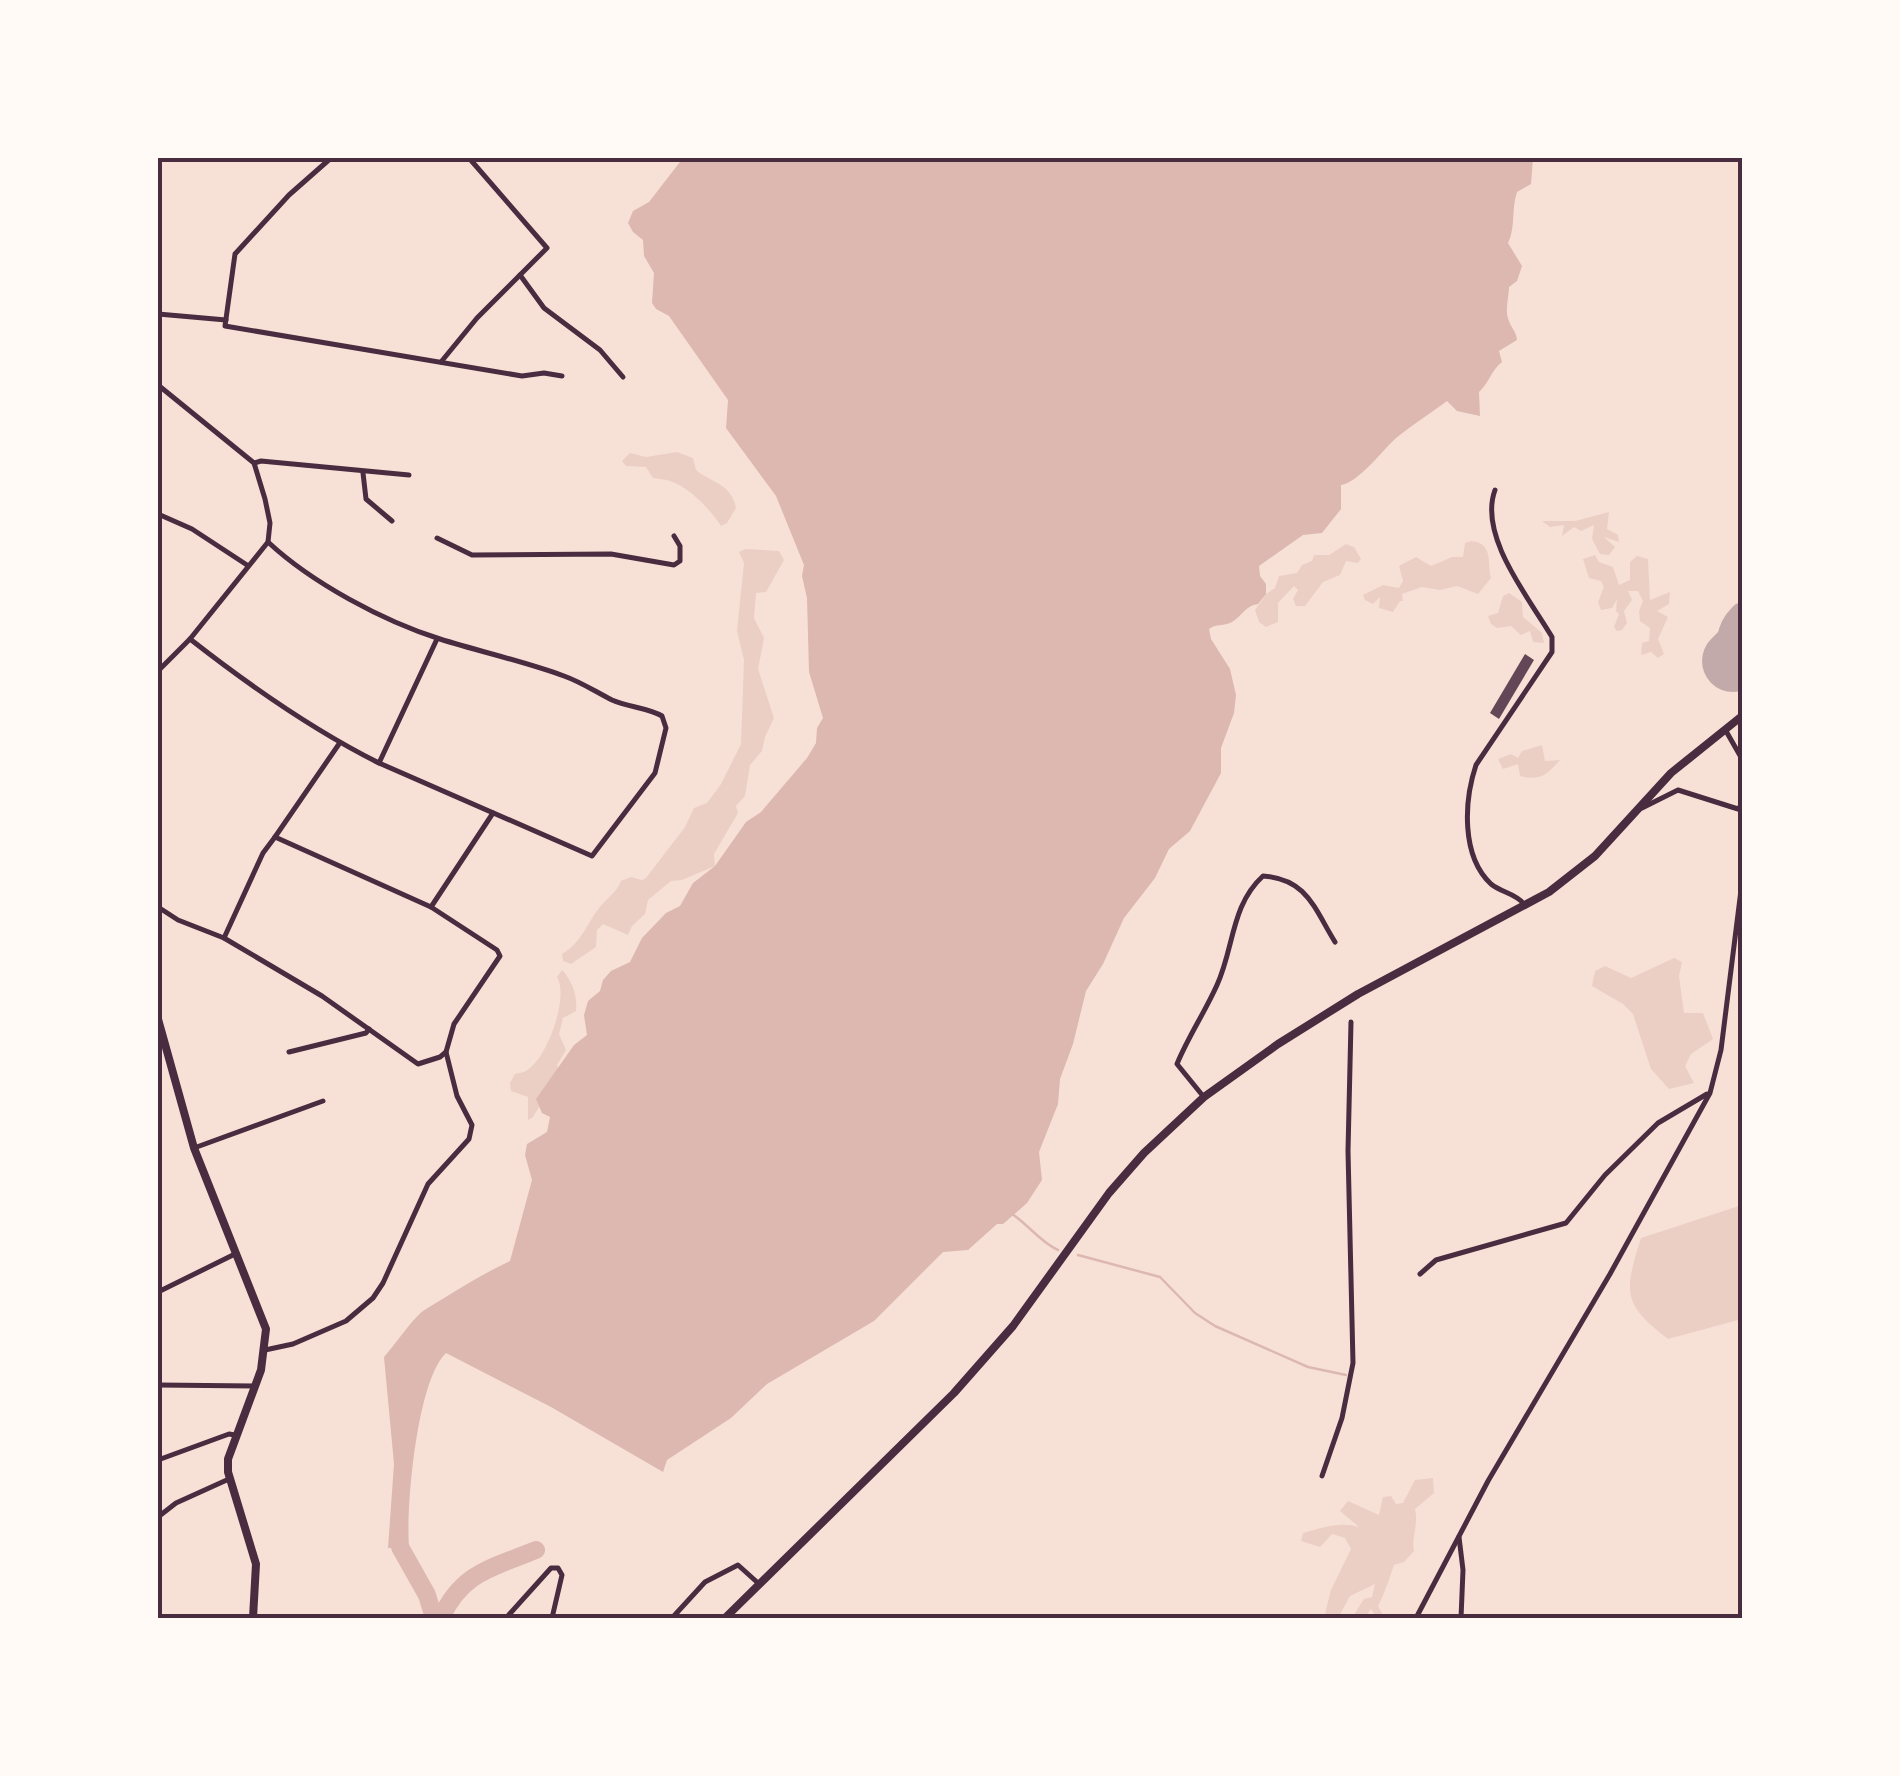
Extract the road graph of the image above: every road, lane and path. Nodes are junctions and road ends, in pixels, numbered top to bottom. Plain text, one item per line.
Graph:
1 (331, 158) edge
2 (469, 158) edge
3 (520, 275) junction
4 (158, 314) edge
5 (226, 320) junction
6 (441, 362) junction
7 (562, 376) dead end
8 (623, 377) dead end
9 (158, 385) edge
10 (254, 463) junction
11 (364, 473) junction
12 (409, 475) dead end
13 (1495, 490) dead end
14 (158, 514) edge
15 (392, 521) dead end
16 (674, 536) dead end
17 (437, 538) dead end
18 (268, 542) junction
19 (248, 564) junction
20 (437, 638) junction
21 (190, 639) junction
22 (158, 672) edge
23 (1742, 719) edge
24 (1726, 730) junction
25 (340, 744) junction
26 (1742, 759) edge
27 (378, 763) junction
28 (1742, 804) edge
29 (493, 813) junction
30 (1631, 814) junction
31 (275, 837) junction
32 (1742, 882) edge
33 (1525, 905) junction
34 (158, 906) edge
35 (430, 907) junction
36 (224, 938) junction
37 (1335, 942) dead end
38 (158, 1020) edge
39 (1350, 1022) dead end
40 (369, 1030) junction
41 (289, 1052) dead end
42 (446, 1052) junction
43 (1710, 1093) junction
44 (1204, 1097) junction
45 (323, 1101) dead end
46 (194, 1148) junction
47 (235, 1254) junction
48 (1420, 1274) dead end
49 (158, 1292) edge
50 (265, 1350) junction
51 (158, 1385) edge
52 (255, 1386) junction
53 (235, 1435) junction
54 (158, 1460) edge
55 (1322, 1476) dead end
56 (230, 1478) junction
57 (158, 1517) edge
58 (1459, 1537) junction
59 (760, 1585) junction
60 (253, 1618) edge
61 (506, 1618) edge
62 (552, 1618) edge
63 (672, 1618) edge
64 (725, 1618) edge
65 (1416, 1618) edge
66 (1460, 1618) edge

1 - 5 street
2 - 3 street
3 - 6 street
3 - 8 street
4 - 5 street
5 - 6 street
6 - 7 street
9 - 10 street
10 - 11 street
10 - 18 street
11 - 12 street
11 - 15 street
13 - 33 street
14 - 19 street
16 - 17 street
18 - 19 street
18 - 20 street
19 - 21 street
20 - 27 street
20 - 29 street
21 - 22 street
21 - 25 street
23 - 24 main road
24 - 26 street
24 - 30 main road
25 - 27 street
25 - 31 street
27 - 29 street
28 - 30 street
29 - 35 street
30 - 33 main road
31 - 35 street
31 - 36 street
32 - 43 street
33 - 44 main road
34 - 36 street
35 - 42 street
36 - 40 street
37 - 44 street
38 - 46 main road
39 - 55 street
40 - 41 street
40 - 42 street
42 - 50 street
43 - 48 street
43 - 58 street
44 - 59 main road
45 - 46 street
46 - 47 main road
47 - 49 street
47 - 50 main road
50 - 52 main road
51 - 52 street
52 - 53 main road
53 - 54 street
53 - 56 main road
56 - 57 street
56 - 60 main road
58 - 65 street
58 - 66 street
59 - 63 street
59 - 64 main road
61 - 62 street

